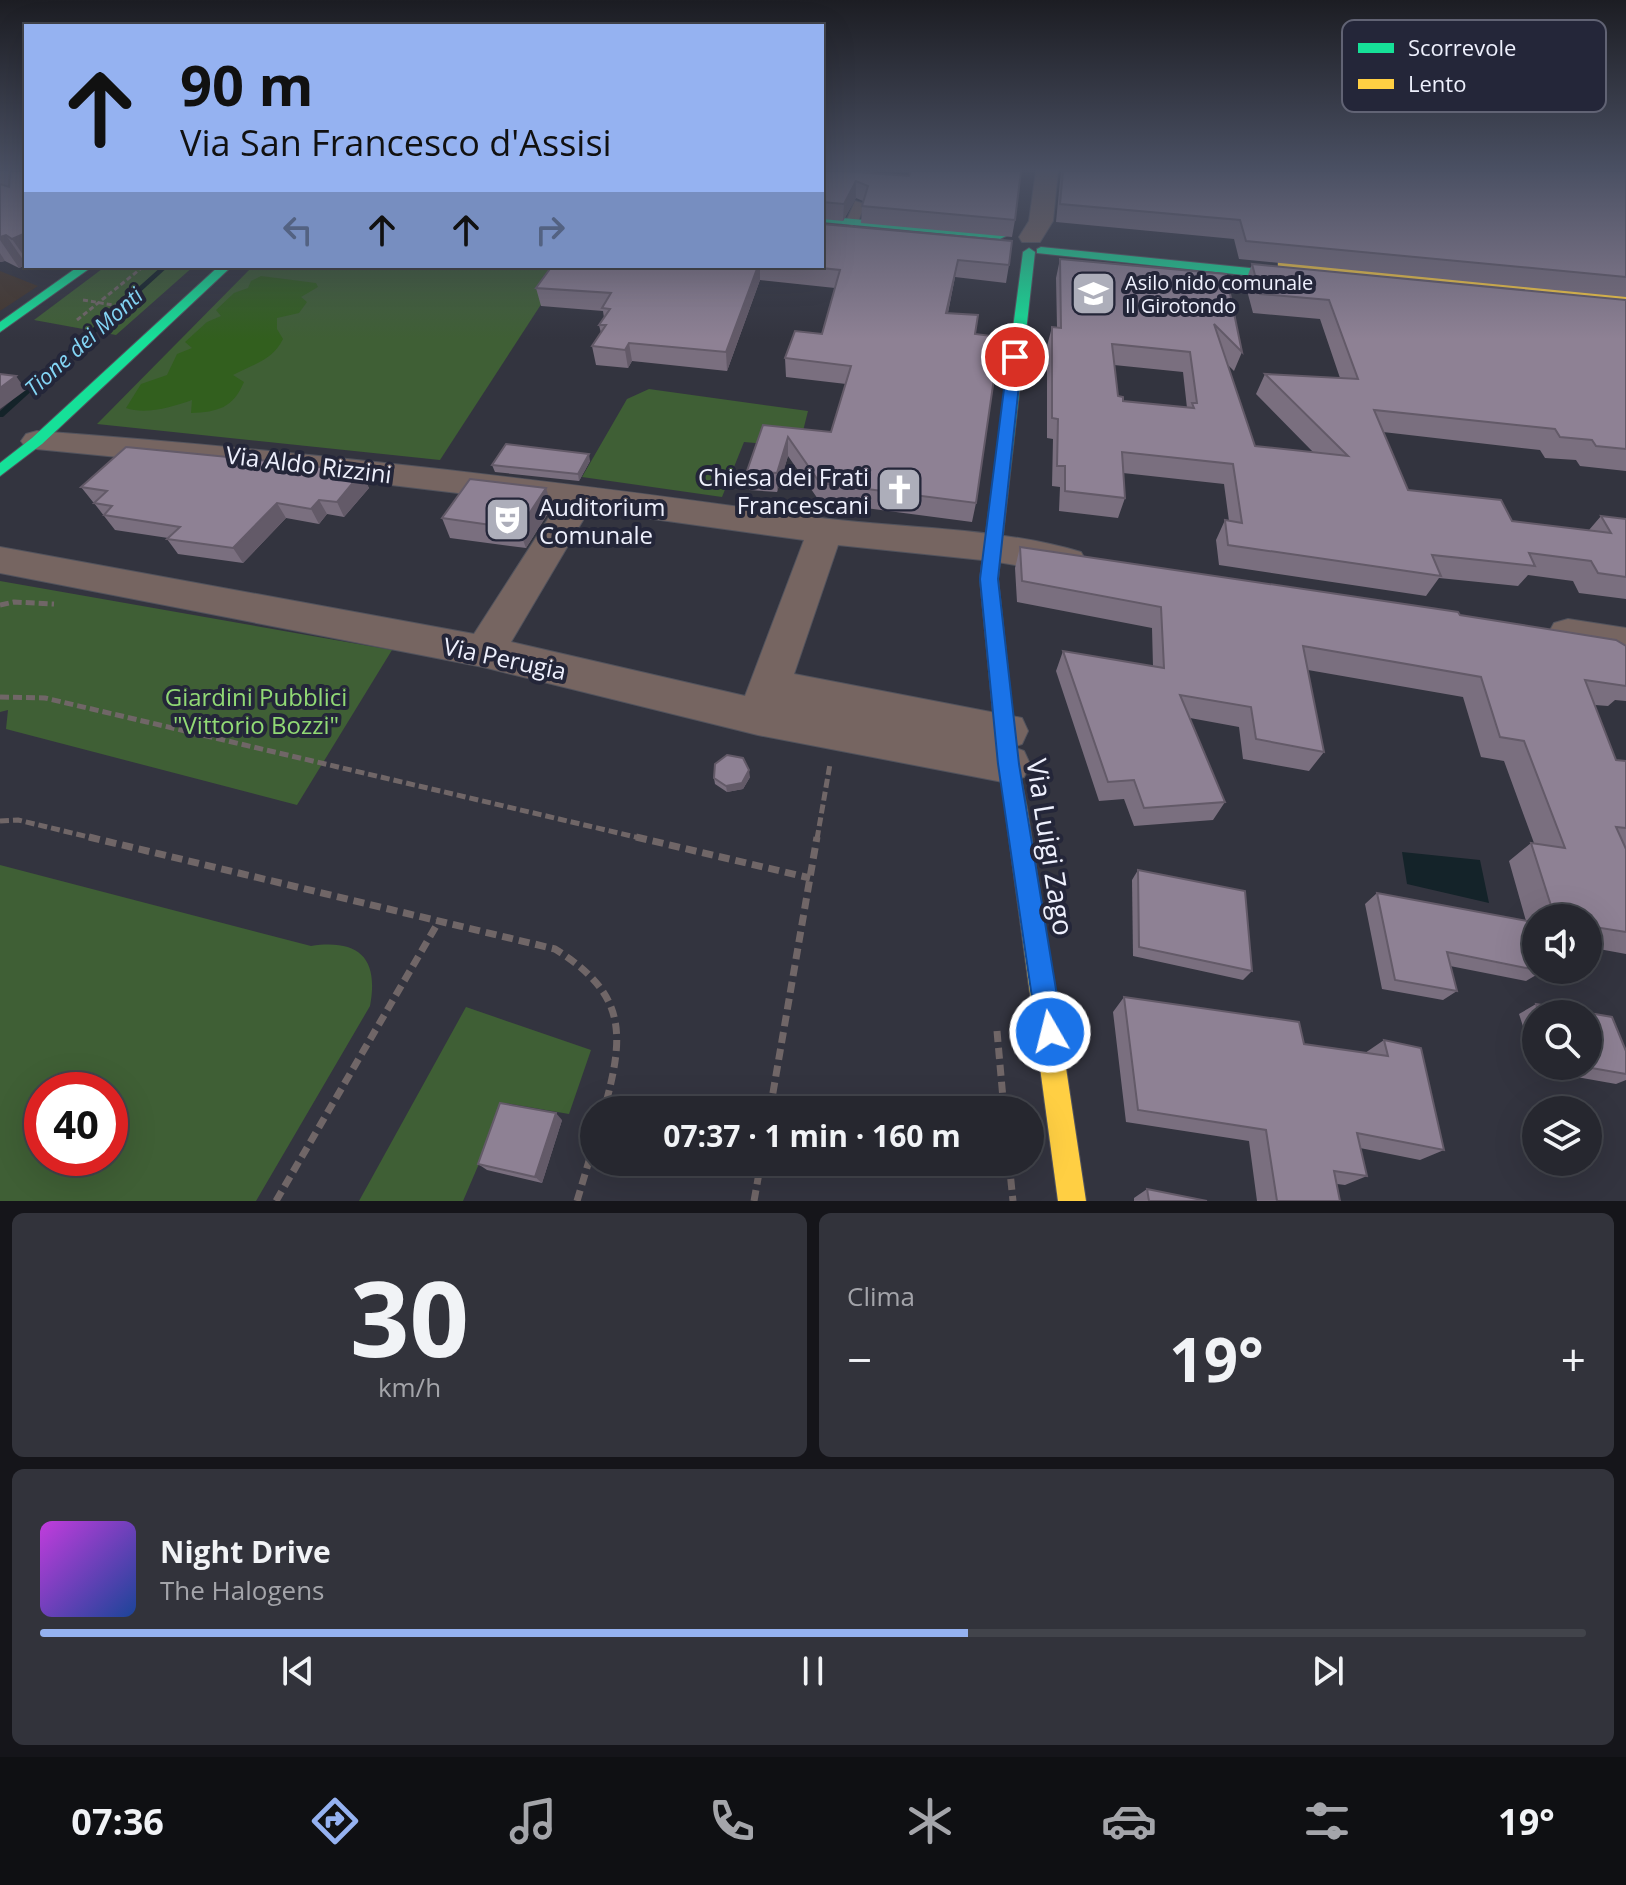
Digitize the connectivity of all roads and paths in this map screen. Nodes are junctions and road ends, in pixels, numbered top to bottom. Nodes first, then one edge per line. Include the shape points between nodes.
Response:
1 (891, 227) edge
2 (1038, 227) edge
3 (824, 230) edge
4 (1029, 245) junction
5 (84, 268) edge
6 (142, 268) edge
7 (224, 268) edge
8 (1626, 298) edge
9 (77, 299) dead end
10 (99, 303) junction
11 (133, 309) dead end
12 (1626, 309) edge
13 (77, 320) dead end
14 (0, 328) edge
15 (37, 441) junction
16 (0, 471) edge
17 (581, 495) junction
18 (825, 531) junction
19 (992, 548) junction
20 (0, 560) edge
21 (1104, 566) edge
22 (58, 604) dead end
23 (0, 605) edge
24 (1538, 630) edge
25 (1622, 649) edge
26 (483, 651) junction
27 (0, 697) edge
28 (763, 701) junction
29 (1008, 747) junction
30 (833, 751) dead end
31 (0, 821) edge
32 (810, 878) junction
33 (439, 921) junction
34 (608, 1096) edge
35 (772, 1096) edge
36 (584, 1176) edge
37 (758, 1176) edge
38 (1010, 1176) edge
39 (276, 1201) edge
40 (577, 1201) edge
41 (754, 1201) edge
42 (1013, 1201) edge
43 (1072, 1201) edge

1 - 4 street
2 - 4 street
3 - 4 street
4 - 8 street
4 - 12 street
4 - 19 street, Via Luigi Zago
5 - 14 street
6 - 10 path
7 - 15 street
9 - 10 path
10 - 11 path
10 - 13 path
15 - 16 street
15 - 17 street, Via Aldo Rizzini via 212,453
17 - 18 street, Via Aldo Rizzini
17 - 26 street
18 - 19 street, Via Aldo Rizzini
18 - 28 street
19 - 21 street, Via Aldo Rizzini
19 - 29 street, Via Luigi Zago via 989,579
20 - 26 street, Via Perugia
22 - 23 path
24 - 25 street
26 - 28 street, Via Perugia
27 - 32 path via 45,698
28 - 29 street, Via Perugia
29 - 43 street, Via Luigi Zago
30 - 32 path
31 - 33 path via 18,820
32 - 35 path
33 - 34 path via 555,949 580,962 600,983 618,1020 618,1064
33 - 39 path
36 - 40 path
37 - 41 path
38 - 42 path

